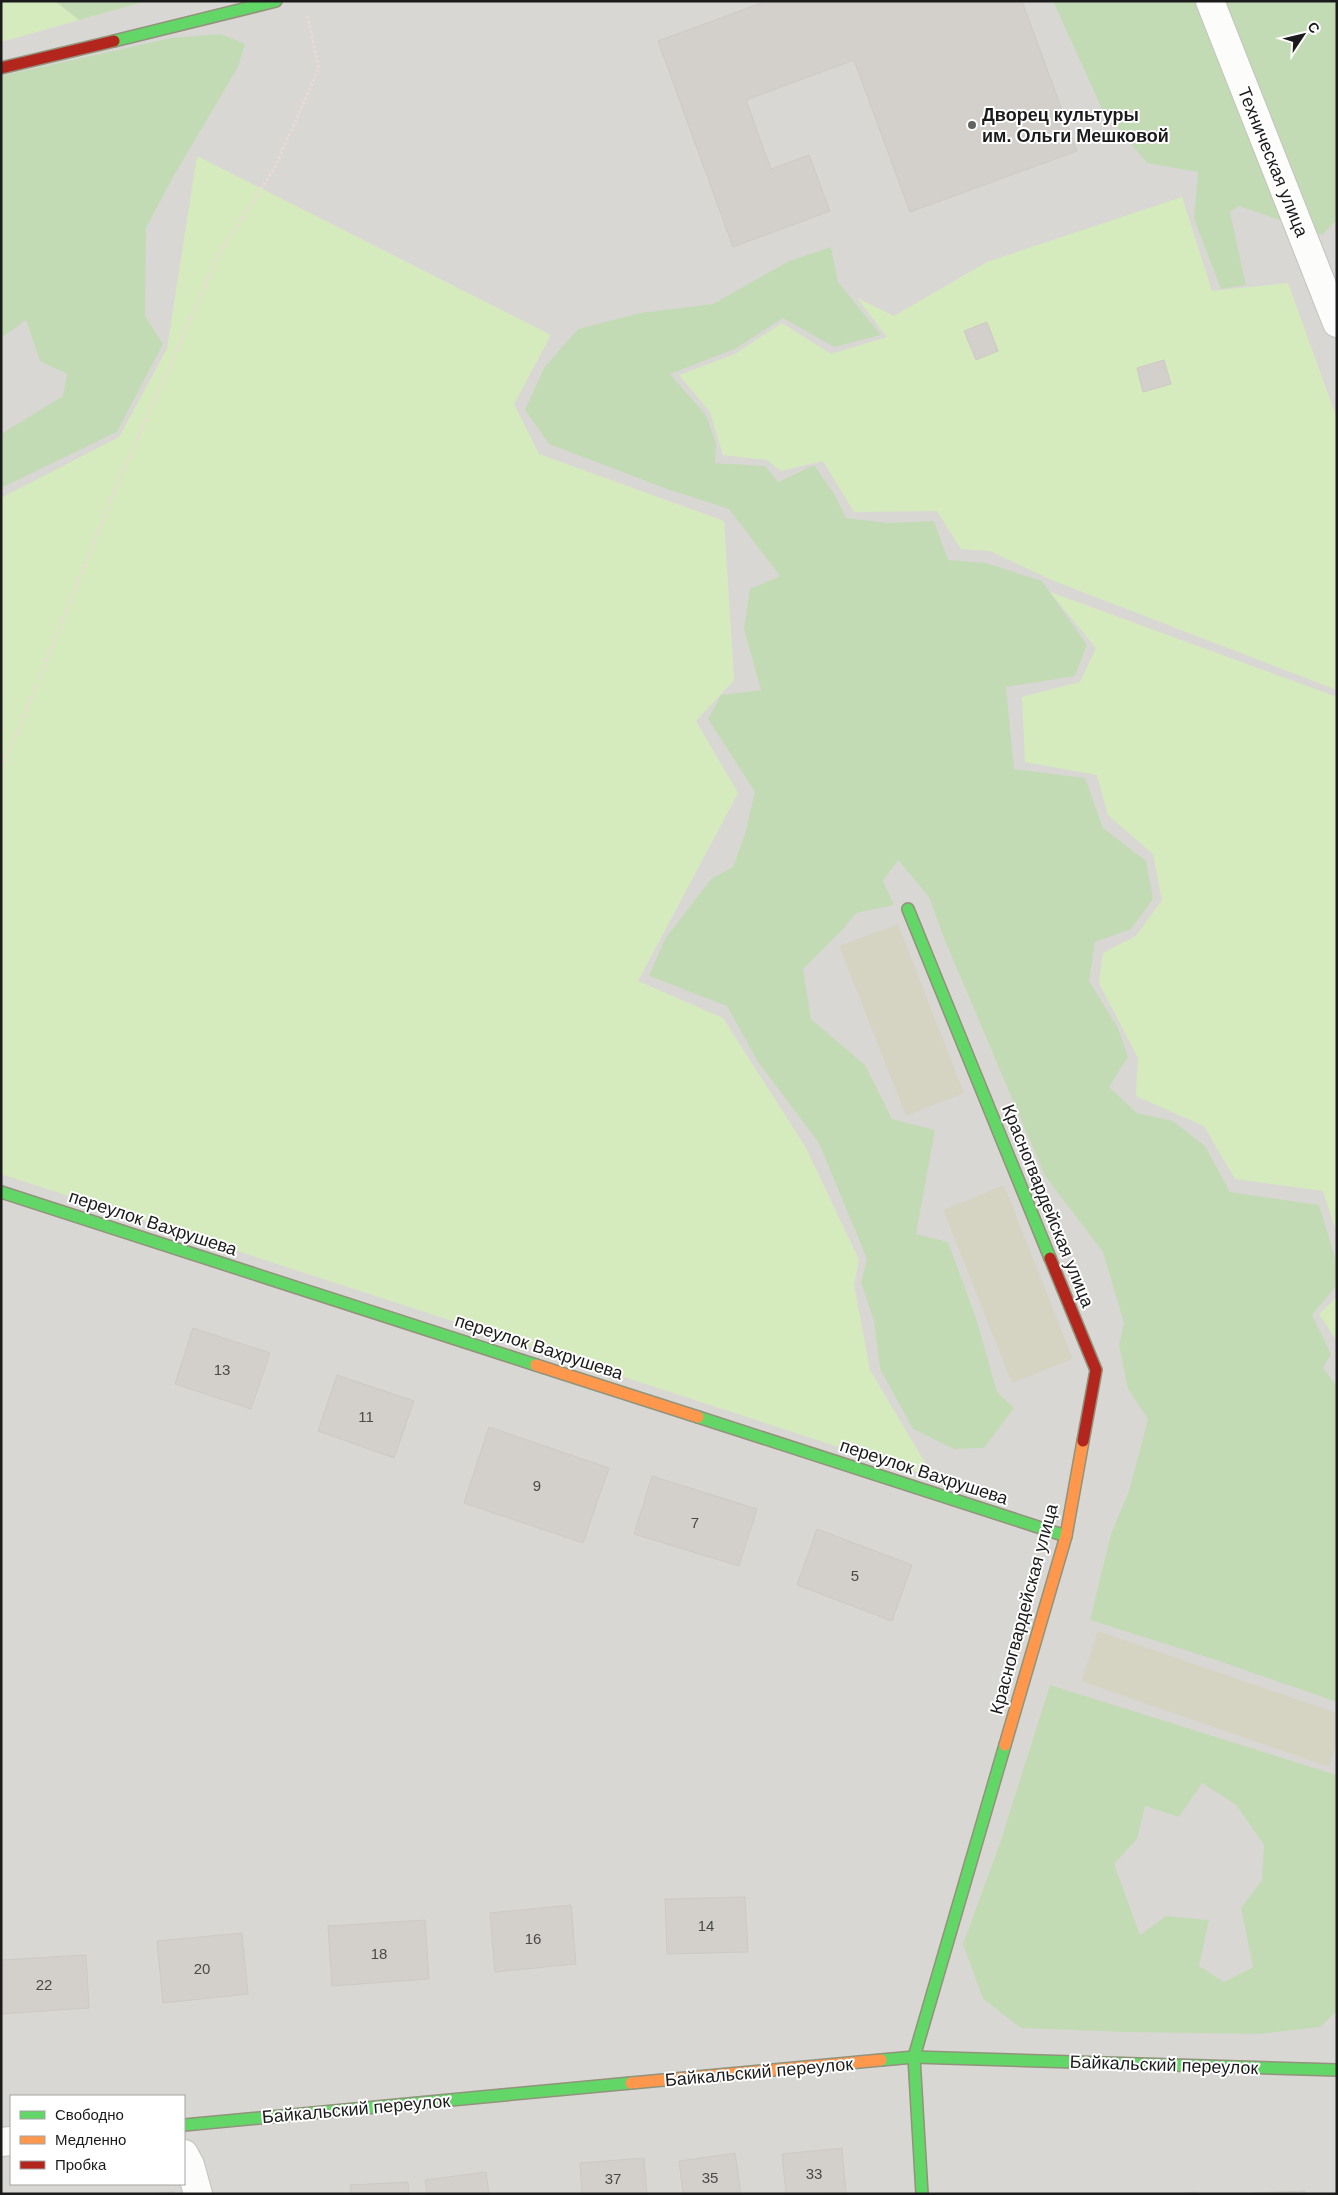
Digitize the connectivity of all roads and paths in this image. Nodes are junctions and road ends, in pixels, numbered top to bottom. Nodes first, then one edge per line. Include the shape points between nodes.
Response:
1 (276, 1) edge
2 (1210, 1) edge
3 (306, 11) dead end
4 (1, 68) edge
5 (1337, 323) edge
6 (1, 767) edge
7 (908, 908) dead end
8 (1, 1192) edge
9 (1066, 1536) junction
10 (914, 2057) junction
11 (1337, 2070) edge
12 (185, 2125) edge
13 (185, 2156) edge
14 (198, 2194) edge
15 (922, 2194) edge

1 - 4 street
2 - 5 street, Техническая улица
3 - 6 path via 319,68 275,167 218,254 115,490
7 - 9 street, Красногвардейская улица via 1096,1370
8 - 9 street, переулок Вахрушева
9 - 10 street, Красногвардейская улица
10 - 11 street, Байкальский переулок
10 - 12 street, Байкальский переулок
10 - 15 street, Красногвардейская улица
13 - 14 street

